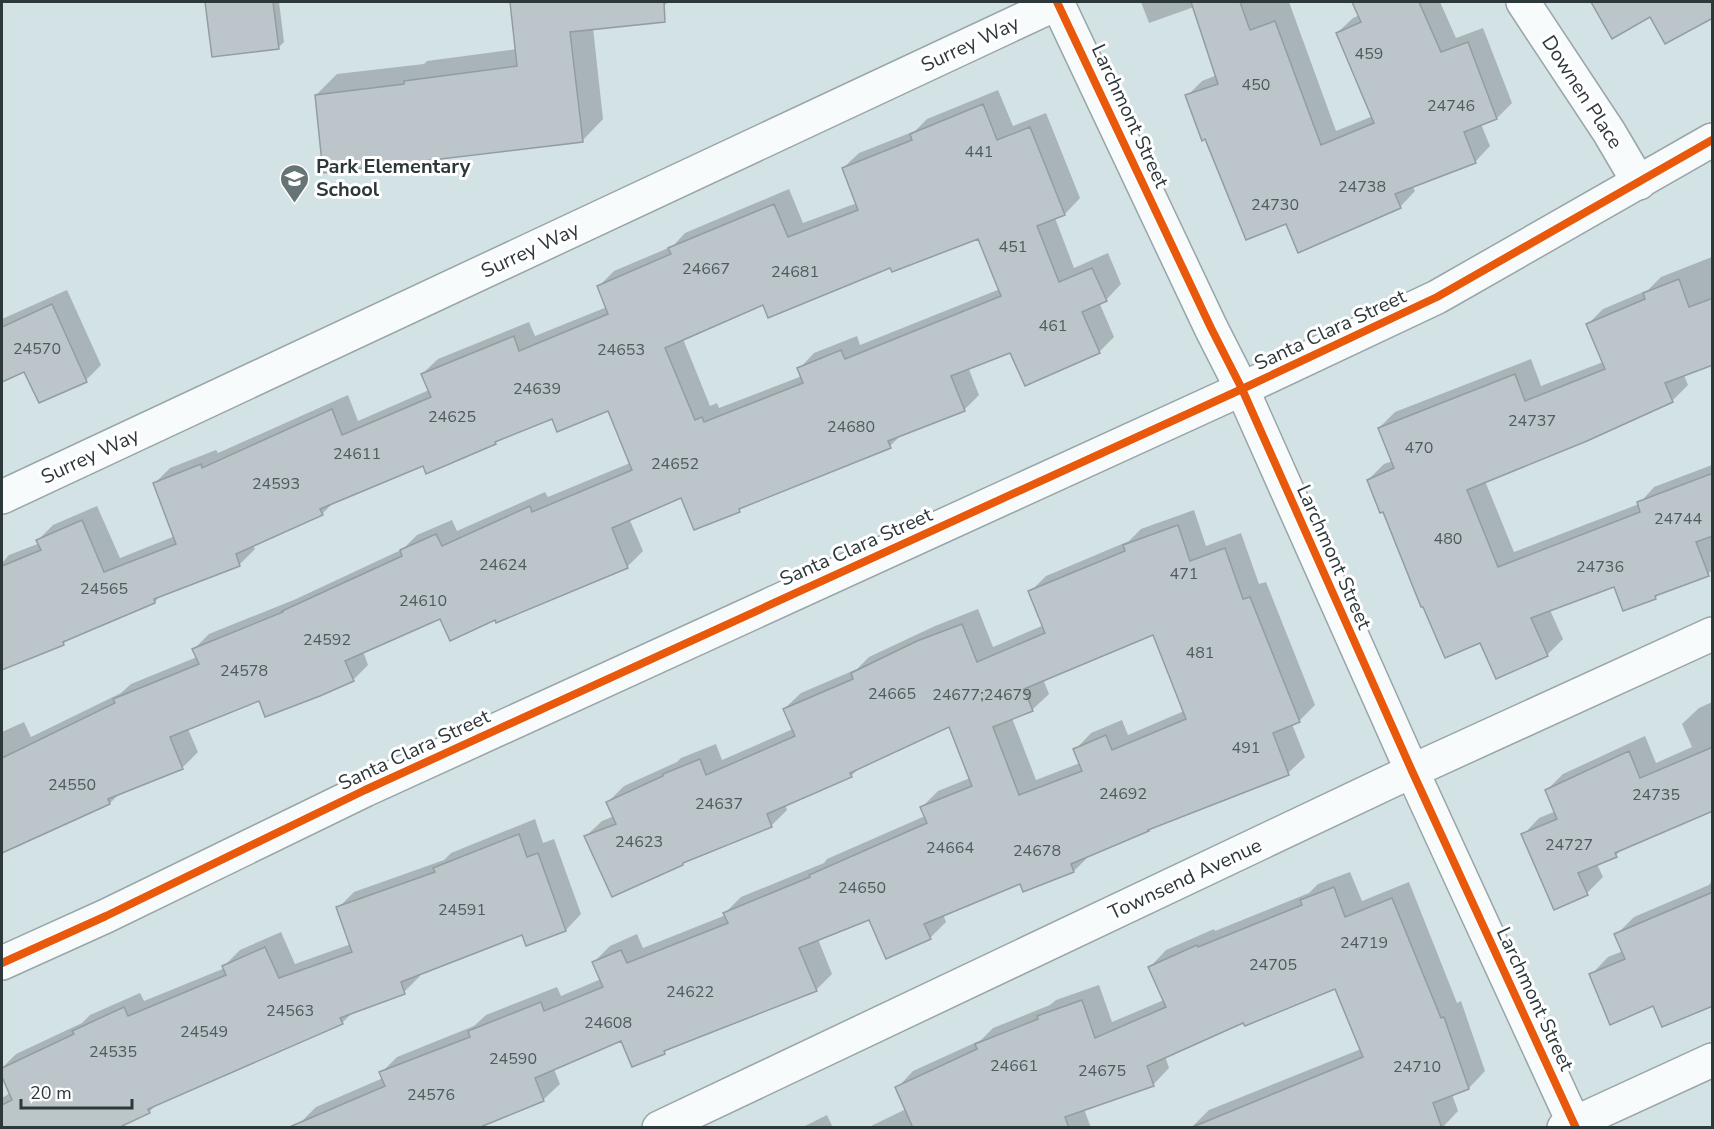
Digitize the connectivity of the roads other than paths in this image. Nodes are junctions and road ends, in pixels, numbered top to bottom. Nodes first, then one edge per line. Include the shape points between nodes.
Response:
1 (1058, 2) edge
2 (1523, 2) edge
3 (1713, 140) edge
4 (1639, 183) junction
5 (1242, 389) junction
6 (2, 497) edge
7 (1713, 634) edge
8 (1412, 771) junction
9 (2, 963) edge
10 (1713, 1060) edge
11 (1571, 1126) edge
12 (659, 1128) edge

1 - 5 street, Larchmont Street
1 - 6 street, Surrey Way
2 - 4 street, Downen Place
3 - 4 street, Santa Clara Street
4 - 5 street, Santa Clara Street via 1437,297
5 - 8 street, Larchmont Street
5 - 9 street, Santa Clara Street via 365,790
7 - 8 street, Townsend Avenue
8 - 11 street, Larchmont Street
8 - 12 street, Townsend Avenue
10 - 11 street

